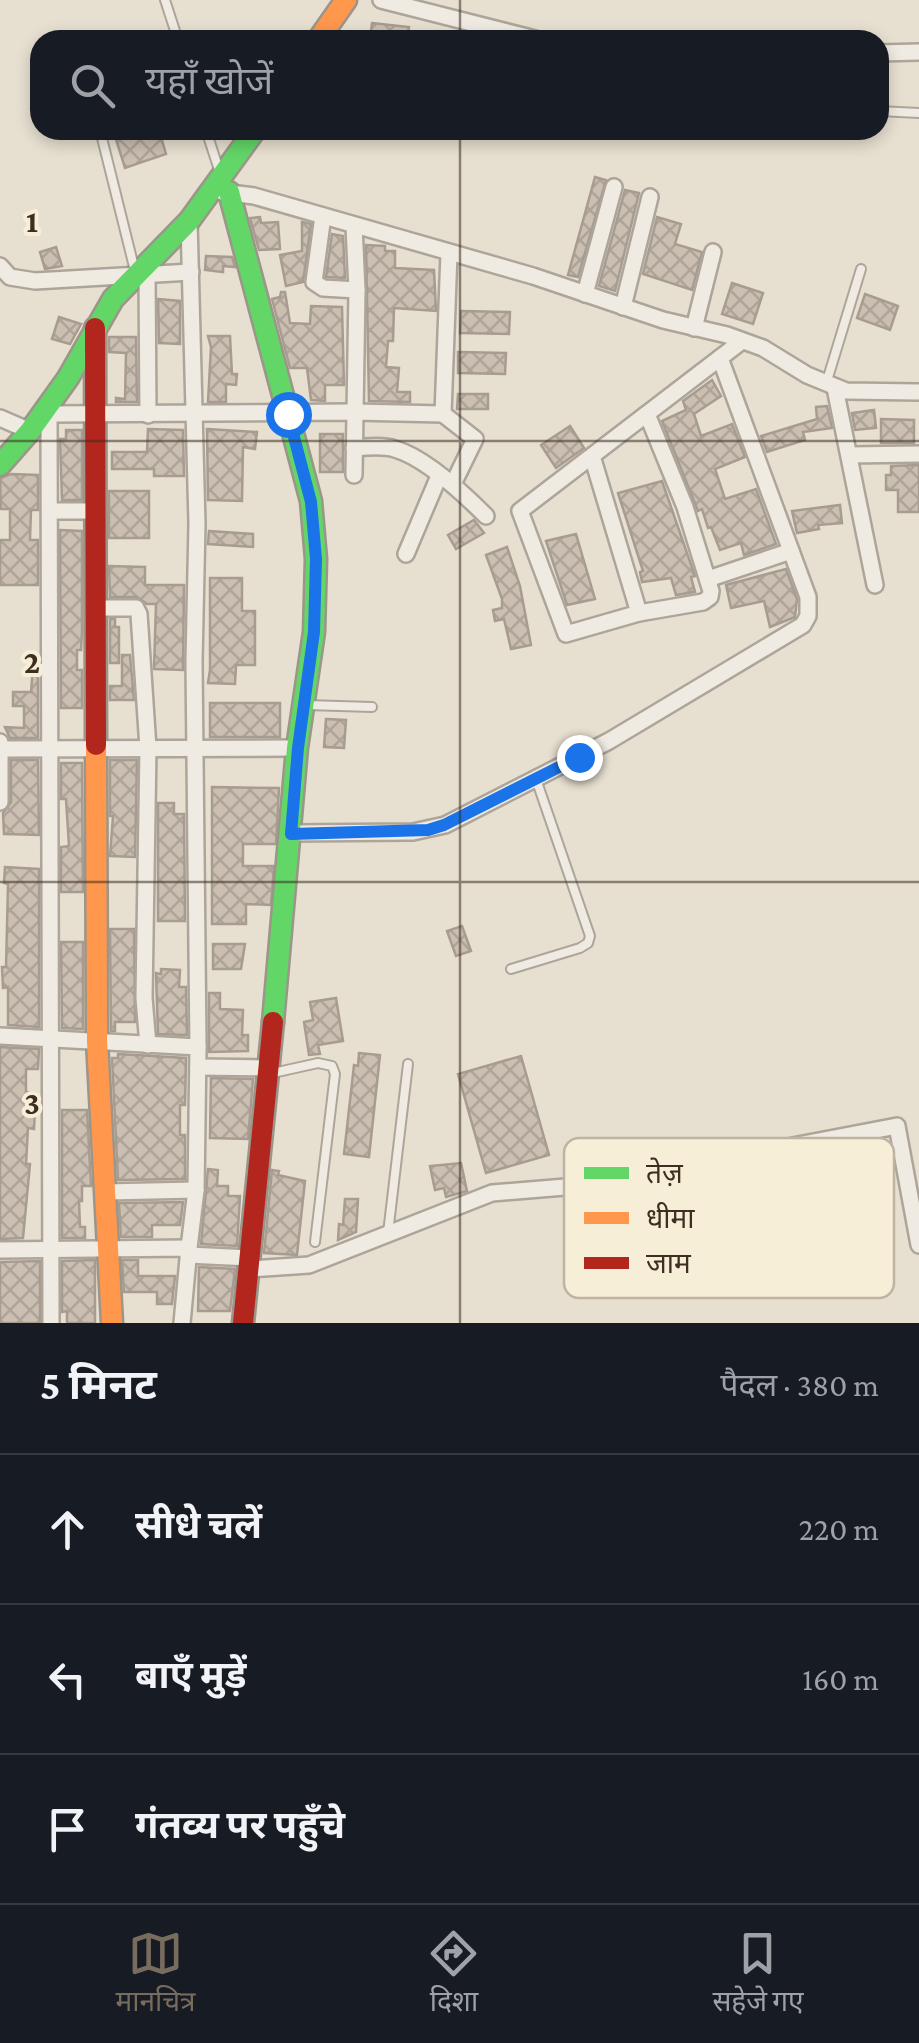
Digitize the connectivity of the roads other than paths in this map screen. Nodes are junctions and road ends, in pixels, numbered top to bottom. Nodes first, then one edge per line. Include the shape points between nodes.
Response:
1 (165, 0) edge
2 (346, 0) edge
3 (380, 0) edge
4 (435, 7) edge
5 (175, 30) edge
6 (325, 30) edge
7 (508, 30) edge
8 (889, 52) edge
9 (919, 52) edge
10 (889, 112) edge
11 (919, 113) edge
12 (103, 140) edge
13 (208, 140) edge
14 (248, 140) edge
15 (220, 187) junction
16 (614, 187) dead end
17 (650, 197) dead end
18 (323, 216) junction
19 (190, 221) junction
20 (354, 226) junction
21 (712, 252) dead end
22 (448, 253) junction
23 (0, 266) edge
24 (861, 269) dead end
25 (191, 272) junction
26 (142, 274) junction
27 (357, 290) junction
28 (585, 294) junction
29 (623, 307) junction
30 (95, 328) junction
31 (694, 328) junction
32 (742, 341) junction
33 (720, 358) junction
34 (831, 386) junction
35 (919, 392) edge
36 (47, 412) junction
37 (354, 412) junction
38 (93, 414) junction
39 (148, 414) junction
40 (288, 414) junction
41 (443, 414) junction
42 (647, 414) junction
43 (195, 415) junction
44 (0, 418) edge
45 (30, 431) junction
46 (354, 448) junction
47 (849, 454) junction
48 (919, 454) edge
49 (592, 456) junction
50 (0, 465) edge
51 (354, 475) dead end
52 (446, 480) junction
53 (50, 511) junction
54 (96, 511) junction
55 (486, 516) dead end
56 (791, 551) junction
57 (406, 554) dead end
58 (708, 579) junction
59 (875, 585) dead end
60 (97, 608) junction
61 (639, 613) junction
62 (305, 706) junction
63 (372, 707) dead end
64 (0, 747) edge
65 (148, 748) junction
66 (195, 748) junction
67 (298, 748) junction
68 (52, 749) junction
69 (96, 749) junction
70 (536, 778) junction
71 (0, 802) edge
72 (291, 834) junction
73 (511, 968) dead end
74 (0, 1036) edge
75 (48, 1041) junction
76 (97, 1041) junction
77 (148, 1045) junction
78 (198, 1047) junction
79 (408, 1064) dead end
80 (198, 1068) junction
81 (268, 1071) junction
82 (834, 1138) edge
83 (564, 1187) edge
84 (196, 1190) junction
85 (106, 1192) junction
86 (388, 1234) junction
87 (315, 1242) dead end
88 (919, 1246) edge
89 (106, 1249) junction
90 (0, 1250) edge
91 (52, 1250) junction
92 (188, 1252) junction
93 (249, 1264) junction
94 (51, 1323) edge
95 (112, 1323) edge
96 (182, 1323) edge
97 (243, 1323) edge

1 - 5 lane
2 - 6 street
3 - 4 street
4 - 7 street
8 - 9 street
10 - 11 lane
12 - 26 lane
13 - 15 lane
14 - 15 street
15 - 18 street
15 - 19 street
15 - 40 street
16 - 28 street
17 - 29 street
18 - 20 street
18 - 27 street via 314,282
19 - 25 street
19 - 26 street
20 - 22 street
20 - 27 street
21 - 31 street
22 - 28 street
22 - 41 street
23 - 26 street via 10,276 36,282
24 - 34 lane
25 - 26 street
25 - 43 street
26 - 30 street
26 - 39 street
27 - 37 street
28 - 29 street
29 - 31 street
30 - 36 street
30 - 38 street
31 - 32 street
32 - 33 street
32 - 34 street
33 - 42 street
33 - 56 street
34 - 35 street
34 - 47 street
36 - 38 street
36 - 45 street
36 - 53 street
37 - 40 street
37 - 41 street
37 - 46 street
38 - 39 street
38 - 54 street
39 - 43 street
40 - 43 street
40 - 62 street via 311,502 316,559
41 - 52 street via 475,439
42 - 49 street
42 - 58 street
43 - 66 street
44 - 45 street
45 - 50 street
46 - 51 street
46 - 52 street via 396,449
47 - 48 street
47 - 59 street
49 - 61 street
49 - 61 street via 520,511 566,634
52 - 55 street
52 - 57 street
53 - 54 street
53 - 68 street
54 - 60 street
56 - 58 street
56 - 70 street via 808,598 803,624
58 - 61 street via 710,597 703,602
60 - 65 street via 139,609
60 - 69 street
62 - 63 lane
62 - 67 street
64 - 68 street
64 - 71 street
65 - 66 street
65 - 69 street
65 - 77 street
66 - 67 street
66 - 78 street
67 - 72 street
68 - 69 street
68 - 75 street
69 - 76 street
70 - 72 street via 428,830
70 - 73 lane via 590,936 580,948
72 - 81 street
74 - 75 street
75 - 76 street
75 - 91 street
76 - 77 street
76 - 85 street
77 - 78 street
78 - 80 street
79 - 86 lane
80 - 81 street
80 - 84 street
81 - 87 lane via 318,1063 332,1066 335,1074
81 - 93 street
82 - 88 street via 896,1126
83 - 86 street via 492,1193
84 - 85 street
84 - 92 street
85 - 89 street
86 - 93 street via 309,1265
89 - 91 street
89 - 92 street
89 - 95 street
90 - 91 street
91 - 94 street
92 - 93 street
92 - 96 street
93 - 97 street

